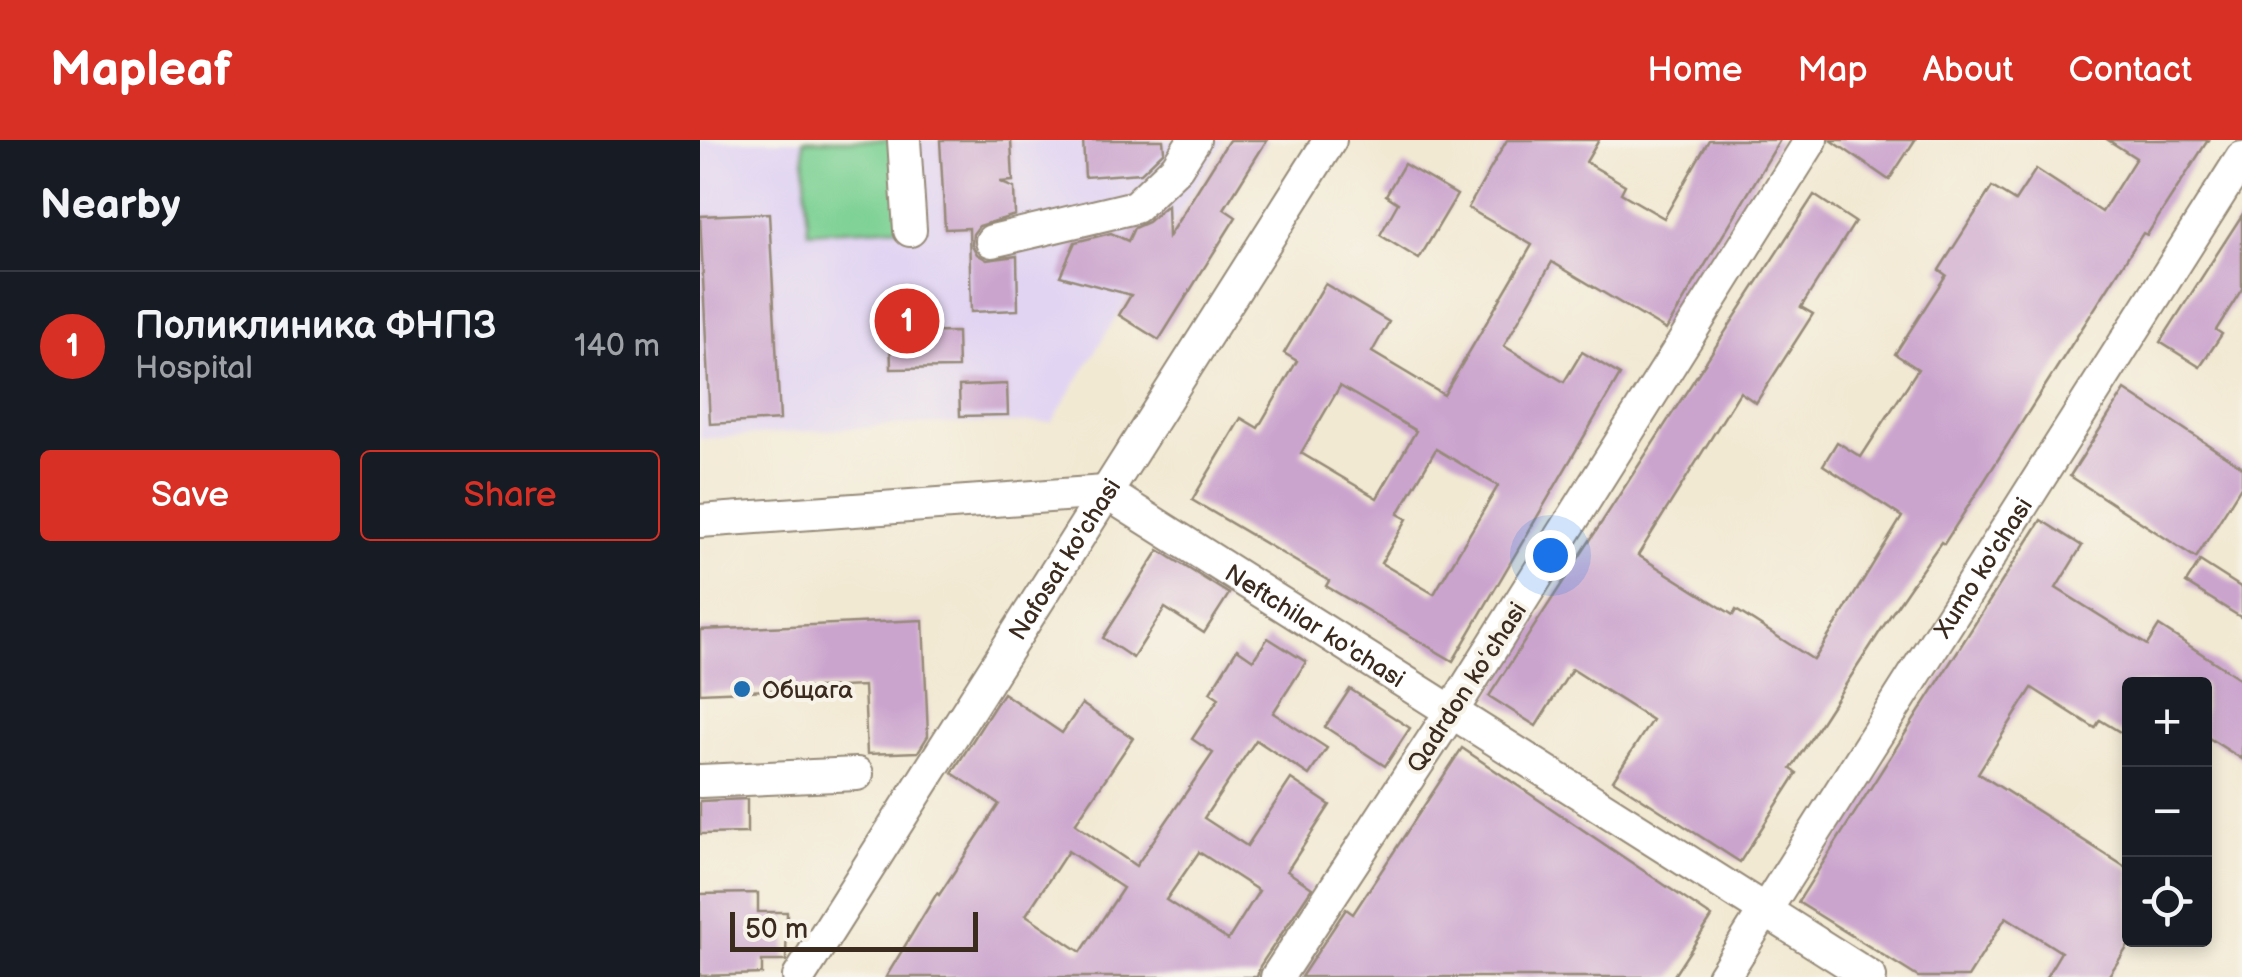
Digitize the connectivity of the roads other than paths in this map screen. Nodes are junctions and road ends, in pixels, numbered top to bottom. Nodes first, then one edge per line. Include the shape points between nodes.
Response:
1 (904, 140) edge
2 (1194, 140) edge
3 (1330, 140) edge
4 (1811, 140) edge
5 (2242, 158) edge
6 (910, 230) dead end
7 (992, 241) dead end
8 (1105, 492) junction
9 (700, 520) edge
10 (1450, 714) junction
11 (856, 774) dead end
12 (700, 781) edge
13 (1764, 912) junction
14 (799, 977) edge
15 (1277, 977) edge
16 (1723, 977) edge
17 (1870, 977) edge

1 - 6 street
2 - 7 street via 1177,167 1135,207
3 - 8 street, Nafosat ko'chasi
4 - 10 street, Qadrdon koʻchasi
5 - 13 street, Xumo ko'chasi
8 - 9 street
8 - 10 street, Neftchilar ko'chasi
8 - 14 street, Nafosat ko'chasi
10 - 13 street, Neftchilar ko'chasi
10 - 15 street, Qadrdon koʻchasi
11 - 12 street
13 - 16 street, Xumo ko'chasi
13 - 17 street, Neftchilar ko'chasi

